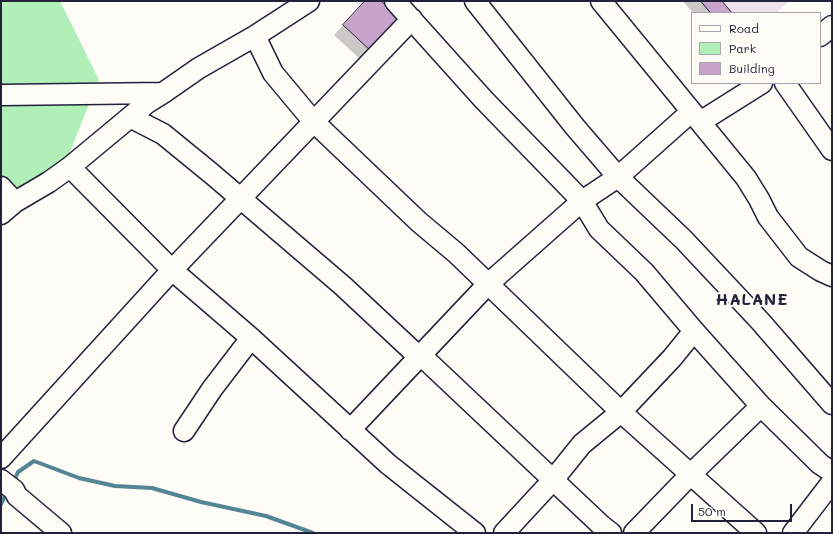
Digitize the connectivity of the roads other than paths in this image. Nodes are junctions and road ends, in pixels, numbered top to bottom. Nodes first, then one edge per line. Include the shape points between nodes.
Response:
1 (309, 1) edge
2 (395, 1) edge
3 (475, 1) edge
4 (601, 1) edge
5 (412, 19) junction
6 (832, 26) edge
7 (821, 35) edge
8 (255, 36) junction
9 (760, 84) edge
10 (786, 84) edge
11 (163, 93) junction
12 (1, 95) edge
13 (130, 117) junction
14 (696, 117) junction
15 (313, 121) junction
16 (832, 150) edge
17 (70, 167) junction
18 (618, 177) junction
19 (1, 187) edge
20 (240, 197) junction
21 (582, 201) junction
22 (8, 208) edge
23 (172, 270) junction
24 (832, 276) edge
25 (488, 284) junction
26 (694, 331) junction
27 (251, 338) junction
28 (418, 356) junction
29 (832, 404) edge
30 (761, 406) junction
31 (621, 412) junction
32 (350, 430) junction
33 (184, 431) dead end
34 (1, 458) edge
35 (832, 472) edge
36 (691, 474) junction
37 (553, 480) junction
38 (832, 482) edge
39 (6, 484) edge
40 (61, 533) edge
41 (475, 533) edge
42 (504, 533) edge
43 (611, 533) edge
44 (634, 533) edge
45 (756, 533) edge
46 (793, 533) edge

1 - 8 street
2 - 5 street
3 - 18 street
4 - 14 street
5 - 15 street
5 - 21 street via 484,100
6 - 7 street
8 - 11 street via 199,68
8 - 15 street via 273,73
9 - 14 street
10 - 16 street
11 - 12 street
11 - 13 street
13 - 17 street
13 - 20 street via 163,134
14 - 18 street
14 - 24 street via 746,178 768,217 799,257 821,272
15 - 20 street
15 - 25 street
17 - 22 street
17 - 23 street
18 - 21 street
18 - 29 street via 684,240 760,321
19 - 22 street
20 - 23 street
20 - 28 street via 343,286
21 - 25 street
21 - 26 street via 599,229 644,272
23 - 27 street
23 - 34 street
25 - 28 street
25 - 31 street
26 - 30 street
26 - 31 street
27 - 32 street
27 - 33 street
28 - 32 street
28 - 37 street via 426,360
30 - 35 street via 820,464
30 - 36 street
31 - 36 street
31 - 37 street via 582,444
32 - 41 street via 388,464
36 - 44 street
36 - 45 street
37 - 42 street
37 - 43 street
38 - 46 street
39 - 40 street

